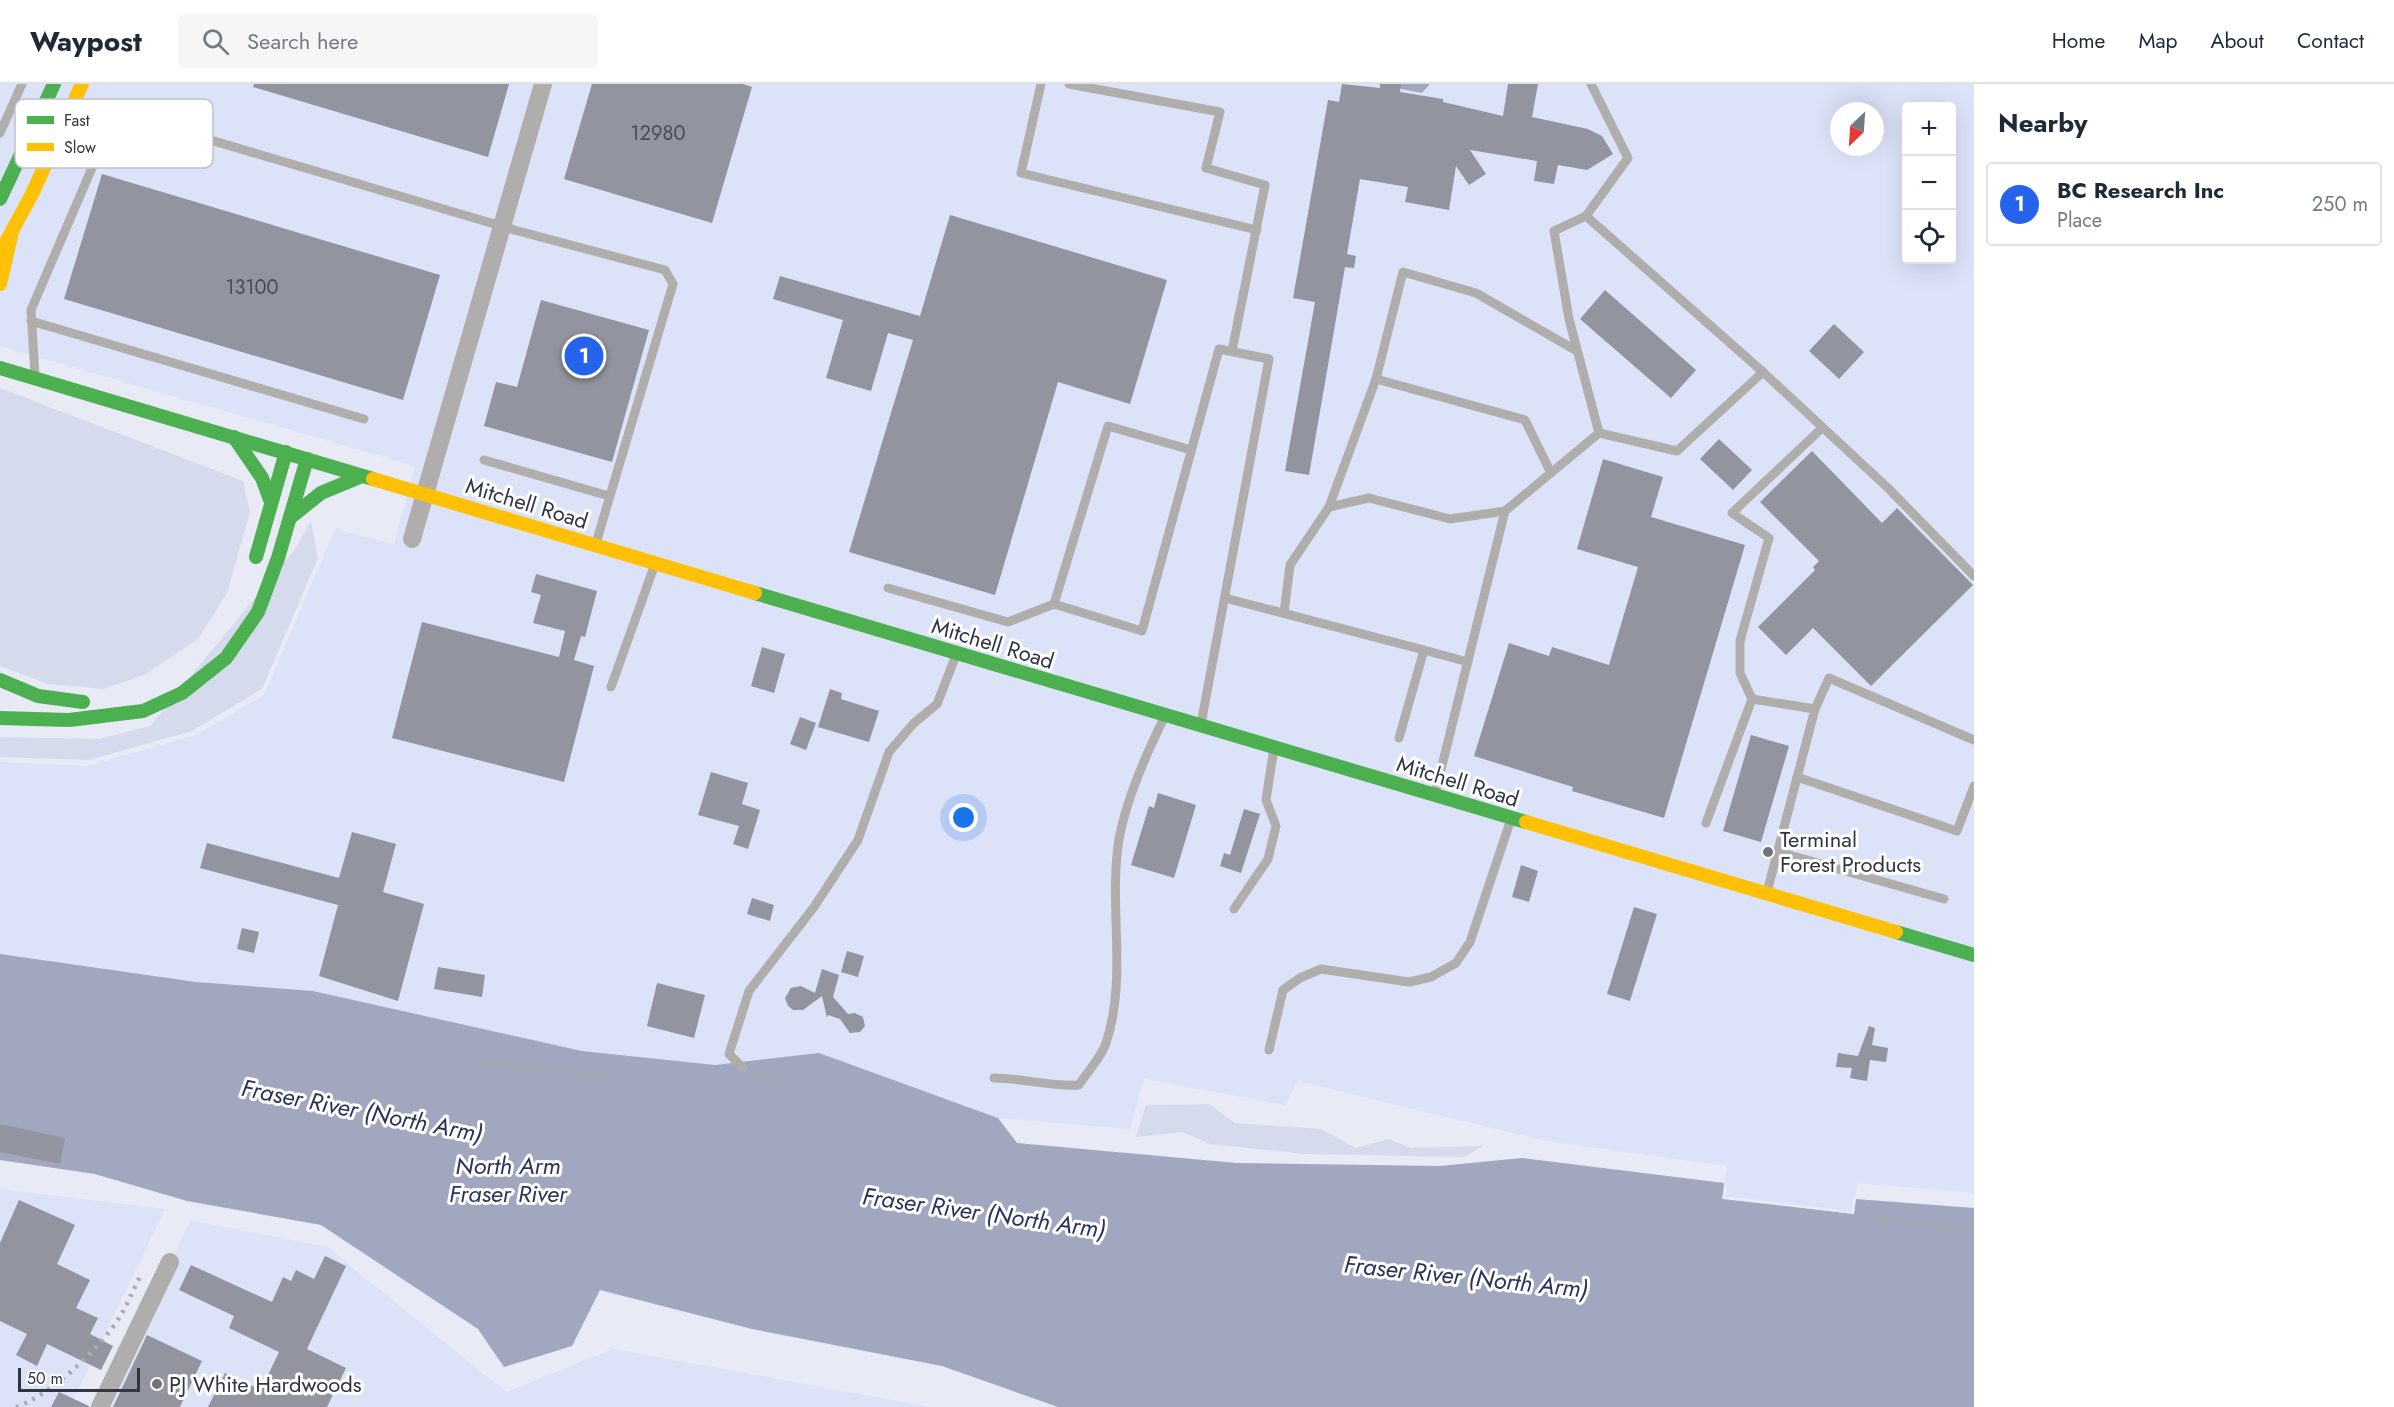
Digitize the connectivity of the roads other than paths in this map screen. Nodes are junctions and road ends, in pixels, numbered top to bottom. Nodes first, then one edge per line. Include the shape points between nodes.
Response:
1 (22, 84) edge
2 (54, 84) edge
3 (82, 84) edge
4 (543, 84) edge
5 (1041, 84) edge
6 (1070, 84) edge
7 (1592, 84) edge
8 (15, 99) edge
9 (47, 99) edge
10 (75, 99) edge
11 (15, 100) edge
12 (0, 133) edge
13 (213, 141) edge
14 (15, 167) edge
15 (44, 168) edge
16 (92, 168) edge
17 (0, 199) edge
18 (1586, 216) junction
19 (502, 226) junction
20 (13, 227) junction
21 (1257, 230) junction
22 (0, 253) edge
23 (0, 284) edge
24 (32, 321) junction
25 (1232, 351) junction
26 (1577, 351) junction
27 (0, 368) edge
28 (1763, 372) junction
29 (35, 378) junction
30 (1376, 379) junction
31 (364, 418) dead end
32 (1821, 429) junction
33 (1599, 433) junction
34 (234, 437) junction
35 (1191, 450) junction
36 (286, 452) junction
37 (307, 459) junction
38 (484, 460) dead end
39 (1551, 473) junction
40 (362, 476) junction
41 (426, 494) junction
42 (609, 496) junction
43 (270, 502) junction
44 (1329, 507) junction
45 (1505, 511) junction
46 (291, 517) junction
47 (412, 539) dead end
48 (595, 546) junction
49 (655, 564) junction
50 (250, 572) dead end
51 (1974, 576) edge
52 (888, 588) dead end
53 (1225, 598) junction
54 (1054, 604) junction
55 (1284, 613) junction
56 (1424, 650) junction
57 (956, 654) junction
58 (1468, 662) junction
59 (0, 680) edge
60 (611, 687) dead end
61 (1752, 699) junction
62 (103, 700) dead end
63 (1815, 709) junction
64 (1165, 716) junction
65 (0, 718) edge
66 (1200, 726) junction
67 (1399, 738) dead end
68 (1974, 740) edge
69 (1274, 748) junction
70 (1797, 777) junction
71 (1974, 786) edge
72 (1435, 796) junction
73 (1511, 819) junction
74 (1706, 822) dead end
75 (1779, 852) junction
76 (1767, 894) junction
77 (1944, 899) dead end
78 (1234, 909) dead end
79 (1974, 955) edge
80 (1269, 1050) dead end
81 (743, 1068) road end
82 (994, 1078) dead end
83 (170, 1262) dead end
84 (100, 1407) edge

1 - 8 lane
2 - 9 main road
3 - 10 main road
4 - 19 street
5 - 21 lane via 1021,173
6 - 21 lane via 1220,112 1206,168 1265,186
7 - 18 lane via 1628,158
11 - 12 lane
13 - 19 lane
14 - 17 main road
15 - 20 main road
16 - 24 lane via 31,310
18 - 26 lane via 1554,231
18 - 28 lane
19 - 41 street
19 - 42 lane via 665,270 673,284
20 - 22 main road
20 - 23 main road
21 - 25 lane
24 - 29 lane
24 - 31 lane
25 - 35 lane via 1219,349
25 - 53 lane via 1269,359
26 - 30 lane via 1476,293 1403,272
26 - 33 lane
27 - 29 main road, Mitchell Road
28 - 32 lane
28 - 33 lane via 1677,451
29 - 34 main road, Mitchell Road
30 - 39 lane via 1525,420
30 - 44 lane
32 - 51 lane via 1888,489
32 - 61 lane via 1732,513 1769,538 1740,640 1740,674
33 - 39 lane
34 - 36 main road, Mitchell Road
34 - 43 main road via 258,471
35 - 54 lane via 1108,426
35 - 54 lane via 1142,631
36 - 37 main road, Mitchell Road
36 - 43 main road
37 - 40 main road, Mitchell Road
37 - 46 main road
38 - 42 lane
39 - 45 lane
40 - 41 main road, Mitchell Road
40 - 46 main road via 321,493
41 - 47 street
41 - 48 main road, Mitchell Road
42 - 48 lane
43 - 50 main road
44 - 45 lane via 1369,498 1450,519
44 - 55 lane via 1290,565
45 - 58 lane
46 - 65 main road via 258,612 226,658 182,693 143,711 69,720
48 - 49 main road, Mitchell Road
49 - 57 main road, Mitchell Road
49 - 60 lane
52 - 54 lane via 1008,622
53 - 55 lane
53 - 66 lane
55 - 56 lane
56 - 58 lane
56 - 67 lane
57 - 64 main road, Mitchell Road
57 - 81 lane via 937,704 889,752 858,840 814,907 749,991 729,1054
58 - 72 lane
59 - 62 main road via 38,696 81,702
61 - 63 lane
61 - 74 lane
63 - 68 lane via 1829,678
63 - 70 lane
64 - 66 main road, Mitchell Road
64 - 82 lane via 1135,785 1120,838 1114,888 1119,981 1105,1045 1078,1085
66 - 69 main road, Mitchell Road
69 - 72 main road, Mitchell Road
69 - 78 lane via 1266,800 1276,826 1268,859
70 - 71 lane via 1957,831
70 - 75 lane
72 - 73 main road, Mitchell Road
73 - 76 main road, Mitchell Road
73 - 80 lane via 1470,942 1456,963 1409,982 1321,969 1300,978 1283,990
75 - 76 lane
75 - 77 lane
76 - 79 main road, Mitchell Road
83 - 84 street

